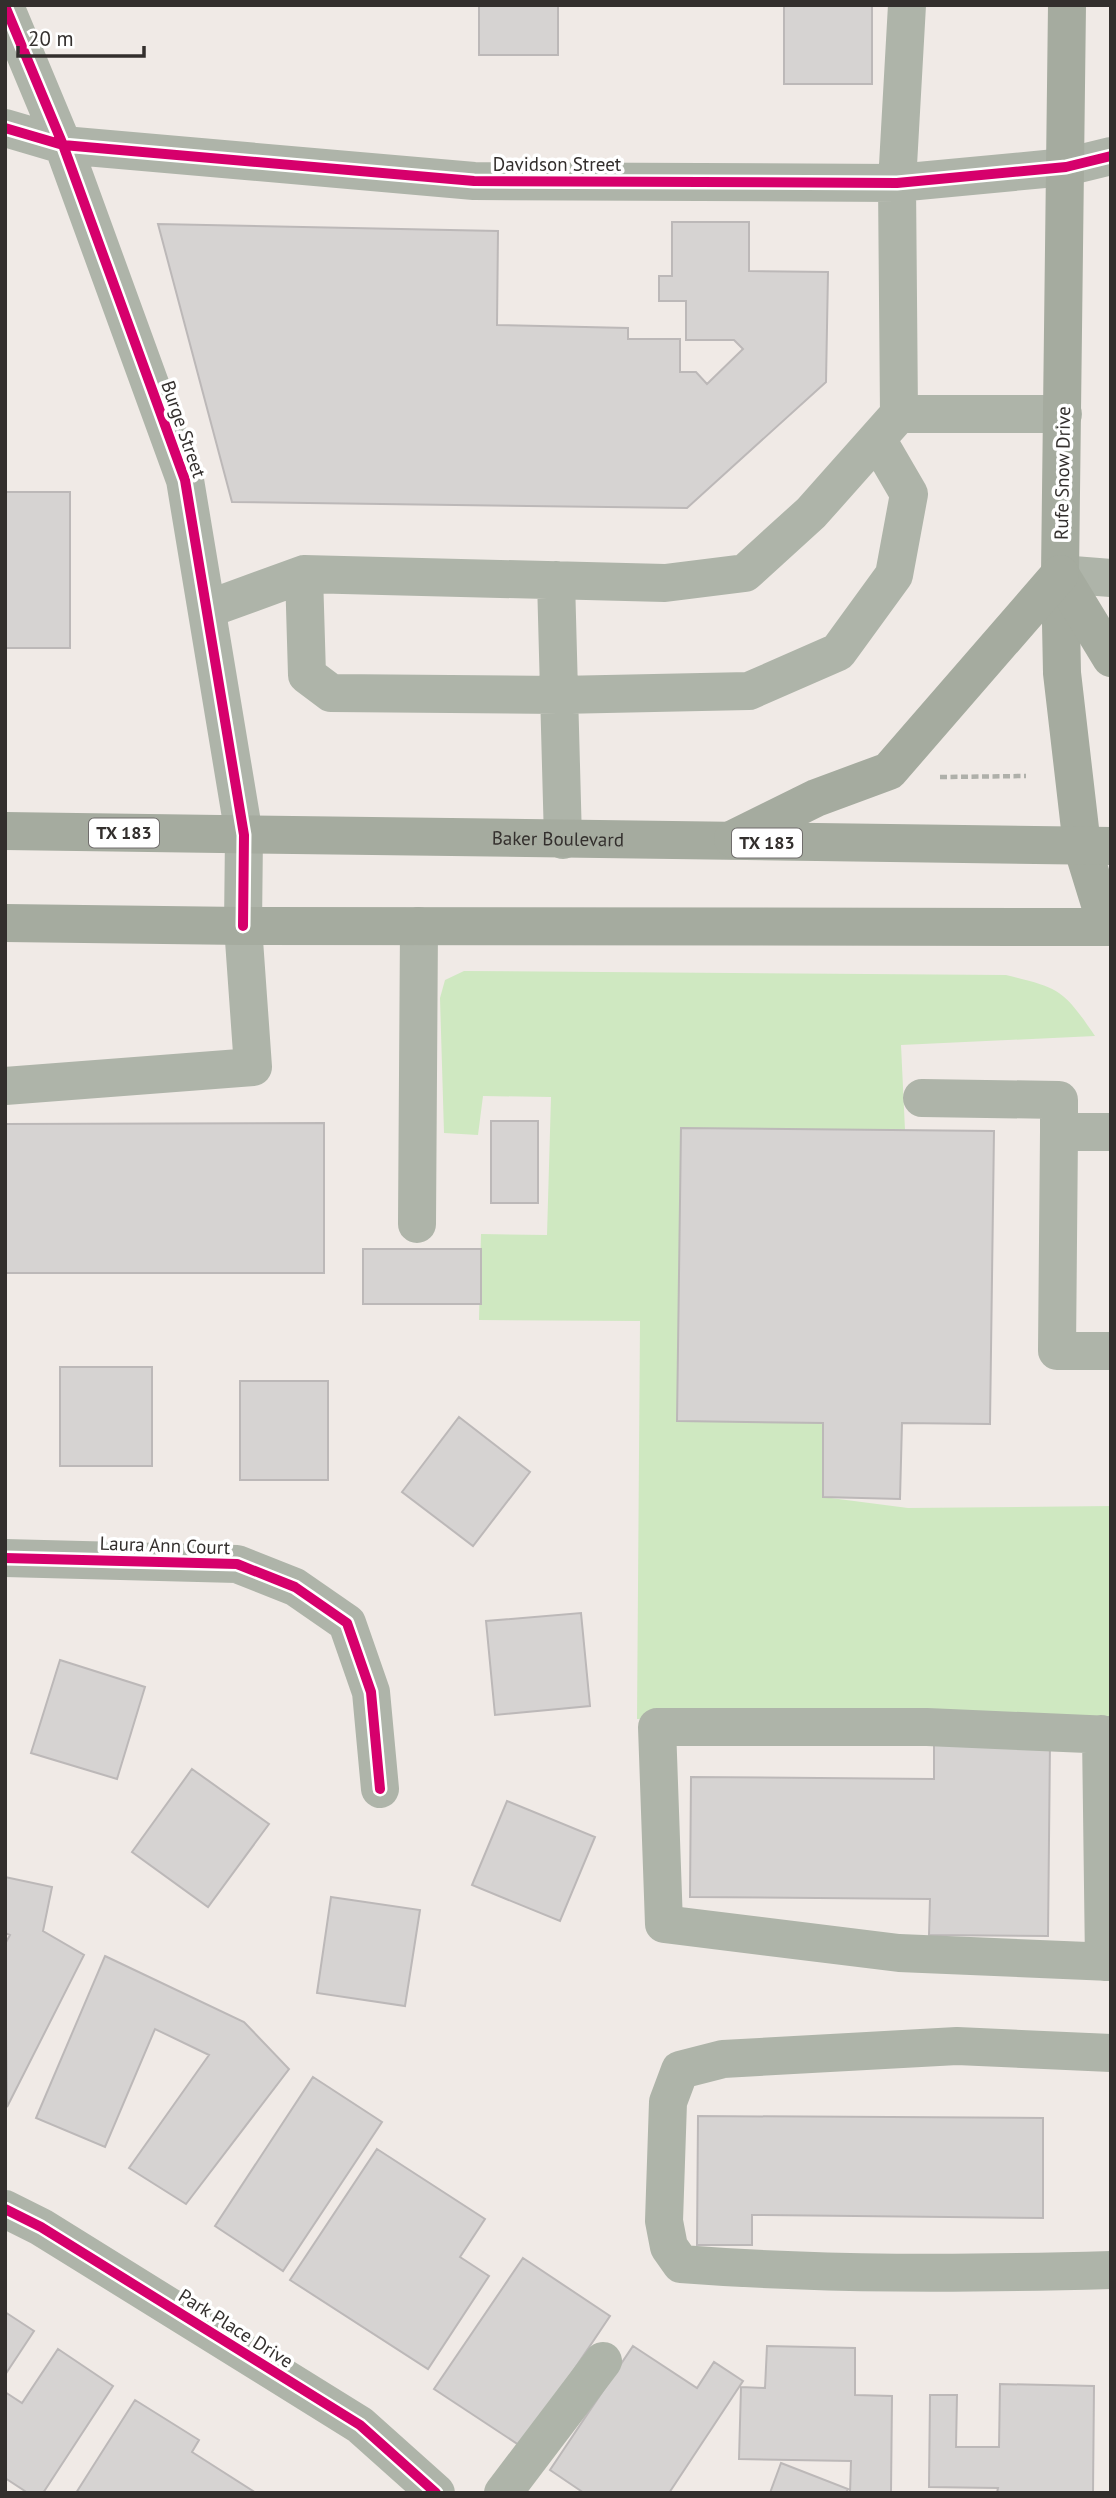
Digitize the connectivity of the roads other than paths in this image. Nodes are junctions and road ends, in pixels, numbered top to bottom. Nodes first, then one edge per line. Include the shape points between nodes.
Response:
1 (907, 5) edge
2 (1067, 5) edge
3 (5, 6) edge
4 (5, 128) edge
5 (63, 145) junction
6 (1111, 156) edge
7 (1066, 167) junction
8 (897, 183) junction
9 (1063, 415) junction
10 (888, 426) junction
11 (303, 574) junction
12 (1060, 574) junction
13 (1111, 578) edge
14 (556, 580) junction
15 (208, 609) junction
16 (1111, 658) edge
17 (559, 695) junction
18 (5, 831) edge
19 (244, 835) junction
20 (564, 840) junction
21 (726, 843) junction
22 (1096, 846) edge
23 (5, 923) edge
24 (243, 926) junction
25 (419, 926) junction
26 (1110, 930) edge
27 (5, 1086) edge
28 (922, 1098) dead end
29 (1059, 1132) junction
30 (1111, 1132) edge
31 (417, 1224) dead end
32 (1111, 1351) edge
33 (5, 1558) edge
34 (1106, 1735) edge
35 (380, 1789) dead end
36 (1107, 1962) edge
37 (1111, 2053) edge
38 (5, 2209) edge
39 (1111, 2270) edge
40 (603, 2361) dead end
41 (436, 2493) edge
42 (503, 2493) edge

1 - 8 street
2 - 7 main road, Rufe Snow Drive
3 - 5 street, Burge Street
4 - 5 street, Davidson Street
5 - 8 street, Davidson Street via 474,181
5 - 15 street, Burge Street via 185,480
6 - 7 street, Davidson Street
7 - 8 street, Davidson Street
7 - 9 main road, Rufe Snow Drive
8 - 10 street
9 - 10 street
9 - 12 main road, Rufe Snow Drive
10 - 14 street via 811,513 745,573 665,583
10 - 17 street via 909,494 894,575 838,652 749,691
11 - 14 street
11 - 15 street
11 - 17 street via 307,675 331,693
12 - 13 street
12 - 16 main road
12 - 21 main road via 889,771 816,798
12 - 22 main road, Rufe Snow Drive via 1062,673
14 - 17 street
15 - 19 street, Burge Street
17 - 20 street
18 - 19 main road, Baker Boulevard / TX 183
19 - 20 main road, Baker Boulevard / TX 183
19 - 24 street, Burge Street
20 - 21 main road, Baker Boulevard / TX 183
21 - 22 main road, Baker Boulevard / TX 183
22 - 26 main road, Rufe Snow Drive
23 - 24 main road
24 - 25 main road
24 - 27 street, Burge Street via 253,1067
25 - 26 main road
25 - 31 street
28 - 29 street via 1059,1100
29 - 30 street
29 - 32 street via 1057,1351
33 - 35 street, Laura Ann Court via 237,1564 295,1587 347,1623 371,1692
34 - 36 street
34 - 36 street via 927,1727 657,1727 664,1924 899,1953
37 - 39 street via 957,2046 723,2059 680,2070 668,2102 664,2221 670,2247 681,2264 757,2270
38 - 41 street, Park Place Drive via 360,2425
40 - 42 street

